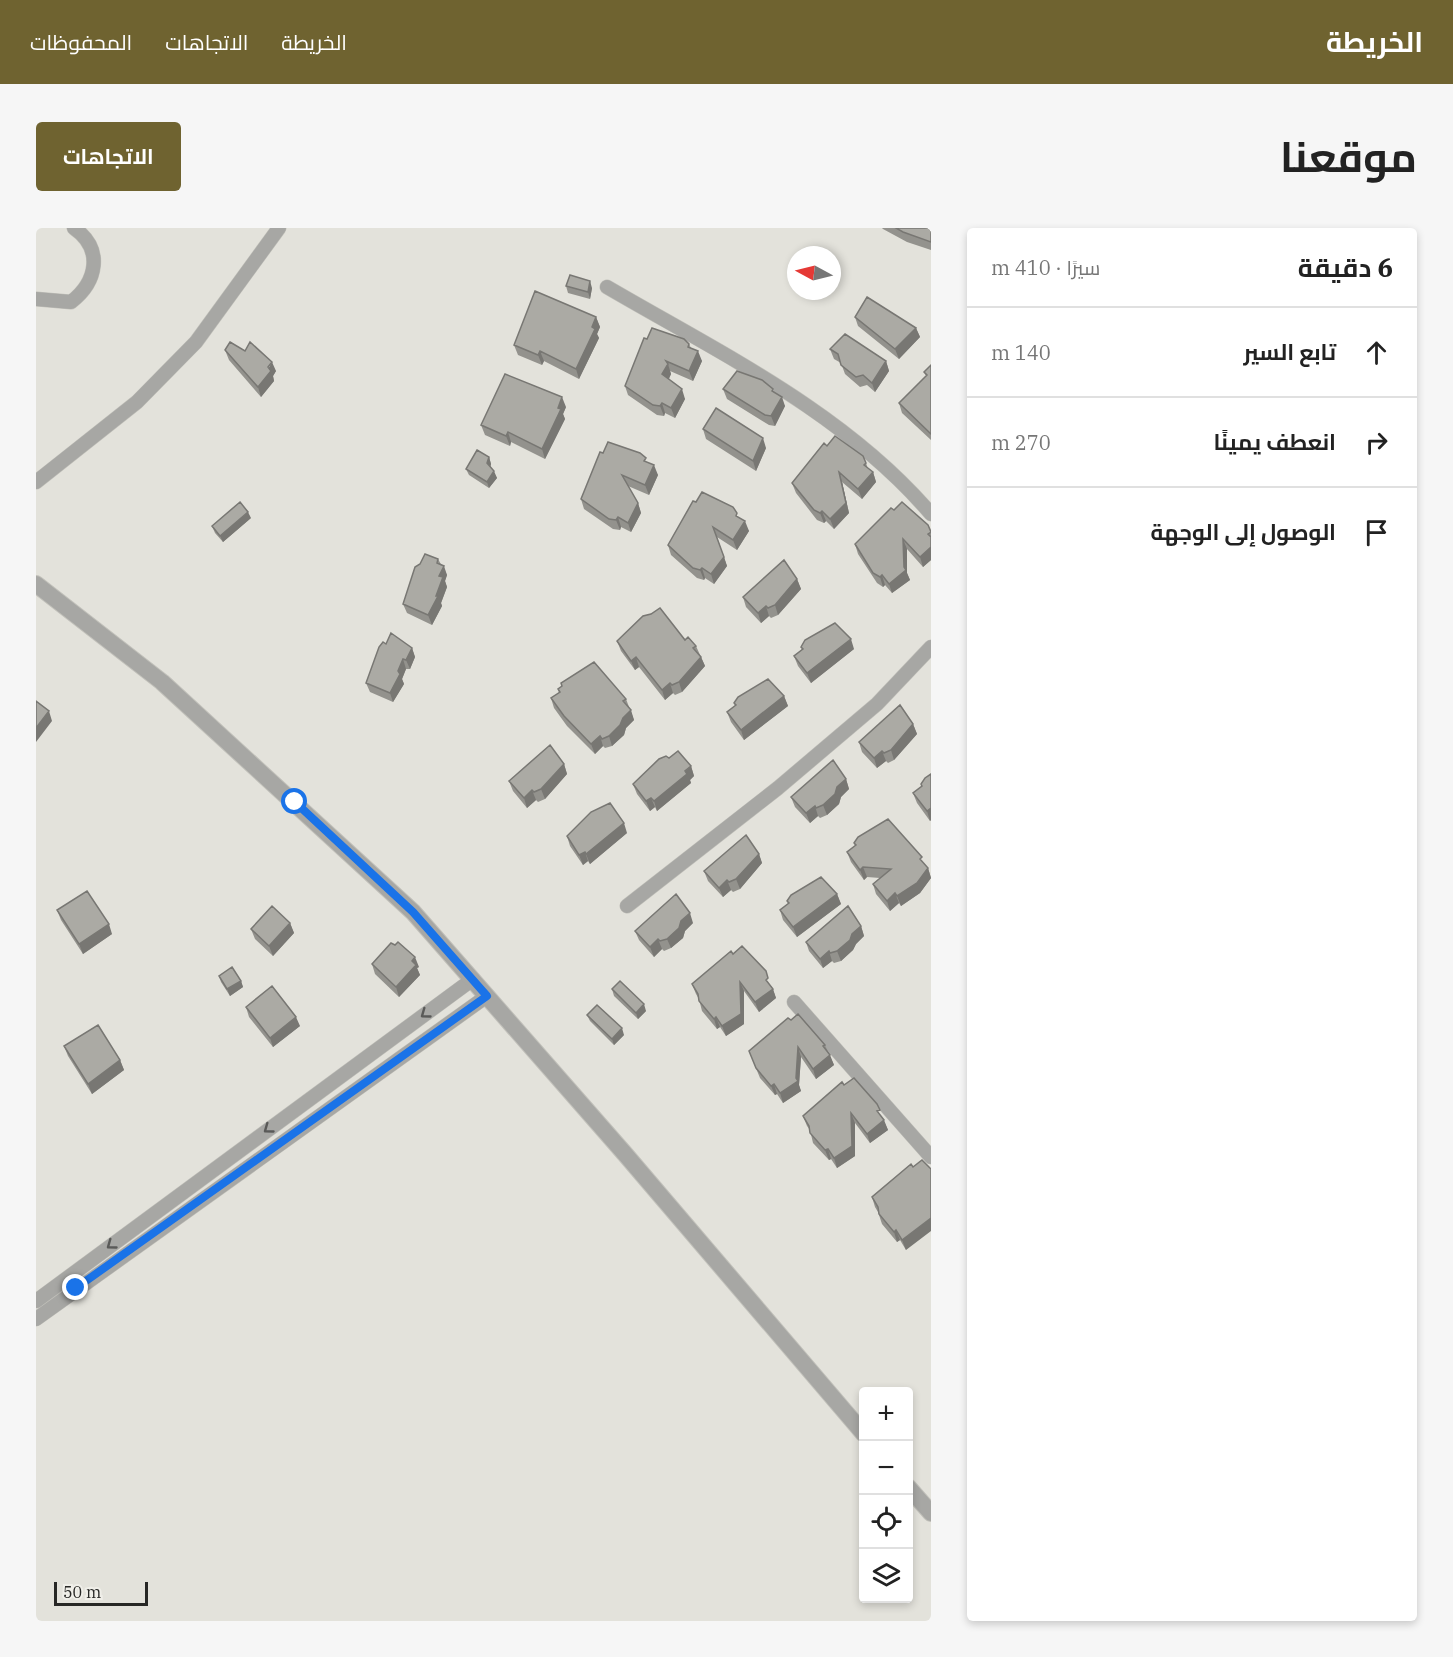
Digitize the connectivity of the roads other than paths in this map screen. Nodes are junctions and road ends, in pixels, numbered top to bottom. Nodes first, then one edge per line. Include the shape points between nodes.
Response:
1 (75, 228) edge
2 (279, 228) edge
3 (607, 287) dead end
4 (36, 299) edge
5 (36, 482) edge
6 (931, 514) edge
7 (36, 584) edge
8 (931, 647) edge
9 (627, 906) dead end
10 (473, 980) junction
11 (487, 996) junction
12 (794, 1002) dead end
13 (931, 1157) edge
14 (36, 1301) edge
15 (36, 1318) edge
16 (859, 1428) edge
17 (913, 1492) edge
18 (931, 1513) edge

1 - 4 street via 87,237 94,251 92,274 84,293 71,302
2 - 5 street via 195,342 137,402
3 - 6 street via 783,390 862,446
7 - 10 street via 162,682 279,788 413,912
8 - 9 street via 877,704 778,788
10 - 11 street
10 -> 14 street
11 - 15 street
11 - 16 street
12 - 13 street
17 - 18 street

